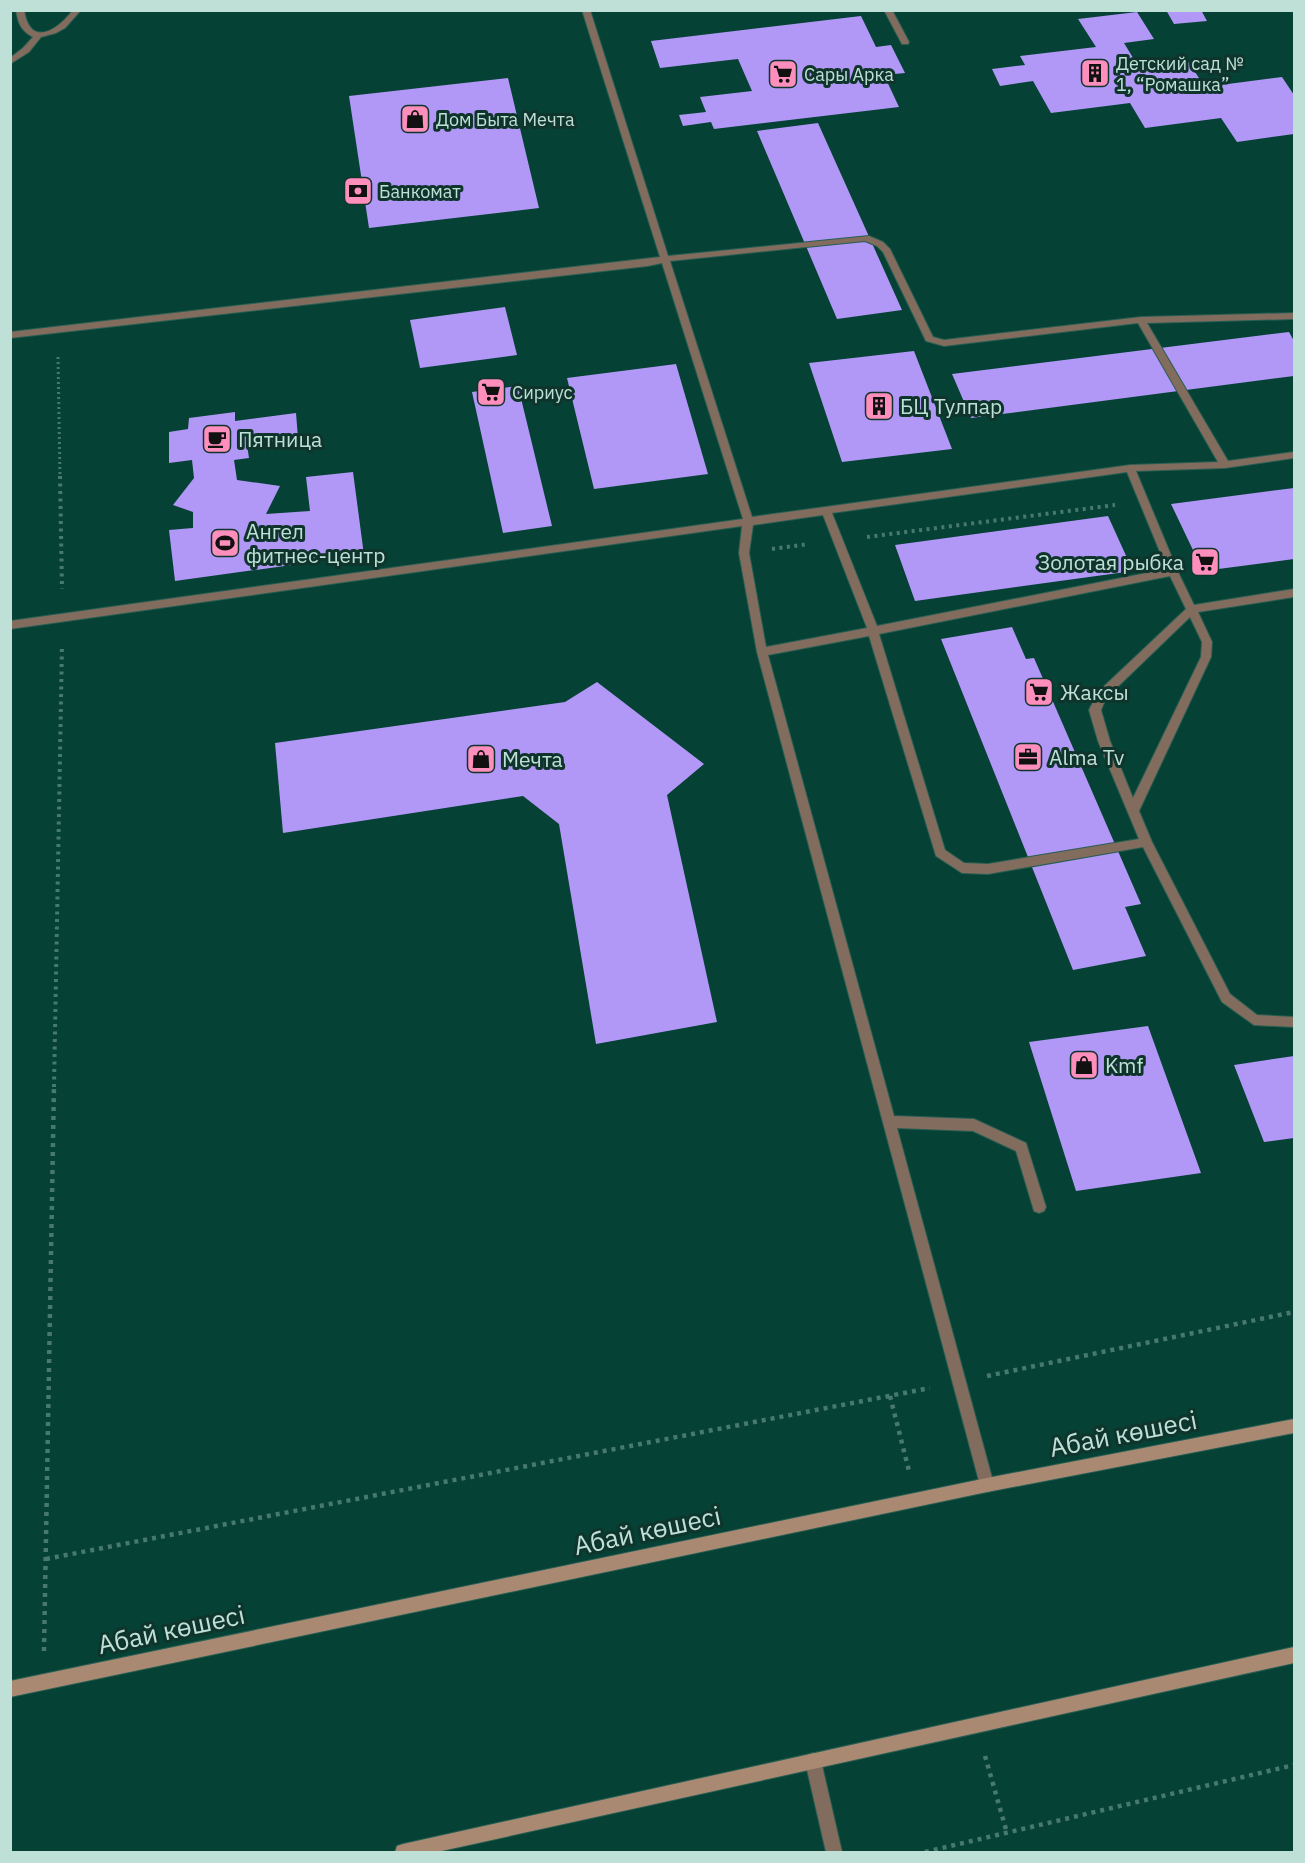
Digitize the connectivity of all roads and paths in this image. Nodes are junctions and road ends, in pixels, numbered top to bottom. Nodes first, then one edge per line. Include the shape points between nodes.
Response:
1 (20, 10) edge
2 (77, 10) edge
3 (586, 10) edge
4 (888, 10) edge
5 (39, 35) junction
6 (905, 42) dead end
7 (10, 62) edge
8 (665, 259) junction
9 (1294, 316) edge
10 (1141, 320) junction
11 (58, 328) junction
12 (10, 335) edge
13 (1294, 455) edge
14 (1225, 465) junction
15 (1130, 468) junction
16 (1144, 502) junction
17 (826, 510) junction
18 (748, 520) junction
19 (838, 540) junction
20 (744, 553) junction
21 (1173, 572) junction
22 (1294, 593) edge
23 (1192, 609) junction
24 (63, 619) junction
25 (10, 625) edge
26 (873, 631) junction
27 (762, 652) junction
28 (1132, 811) junction
29 (1146, 842) junction
30 (1294, 1023) edge
31 (889, 1122) junction
32 (1039, 1208) dead end
33 (1294, 1312) edge
34 (959, 1382) junction
35 (890, 1396) junction
36 (1294, 1426) edge
37 (987, 1485) junction
38 (917, 1500) junction
39 (46, 1559) junction
40 (1294, 1655) edge
41 (44, 1682) junction
42 (10, 1689) edge
43 (976, 1726) junction
44 (813, 1761) junction
45 (1294, 1765) edge
46 (1007, 1833) junction
47 (403, 1852) edge
48 (834, 1852) edge
49 (925, 1852) edge

1 - 5 lane via 20,23 25,30
2 - 5 lane via 58,31
3 - 8 lane
4 - 6 lane
5 - 7 lane
8 - 10 lane via 866,238 888,251 929,339 944,343
8 - 11 lane
8 - 18 lane
9 - 10 lane
10 - 14 lane
11 - 12 lane
11 - 24 path
13 - 14 lane
14 - 15 lane
15 - 16 lane
15 - 17 lane
16 - 19 path
16 - 21 lane
17 - 18 lane
17 - 19 lane
18 - 20 lane
18 - 24 lane
19 - 20 path
19 - 26 lane
20 - 27 lane
21 - 23 lane
21 - 26 lane
22 - 23 lane
23 - 28 lane via 1207,642 1206,657
23 - 28 lane via 1102,695 1095,710
24 - 25 lane
24 - 39 path
26 - 27 lane
26 - 29 lane via 940,853 962,868 988,869
27 - 31 lane
28 - 29 lane
29 - 30 lane via 1226,998 1254,1020
31 - 32 lane via 974,1125 1021,1147
31 - 34 lane
33 - 34 path
34 - 35 path
34 - 37 lane
35 - 38 path
35 - 39 path
36 - 37 main road, Абай көшесі
37 - 38 main road, Абай көшесі
38 - 41 main road, Абай көшесі
39 - 41 path
40 - 43 main road
41 - 42 main road, Абай көшесі
43 - 44 main road
43 - 46 path
44 - 47 main road
44 - 48 lane
45 - 46 path
46 - 49 path

